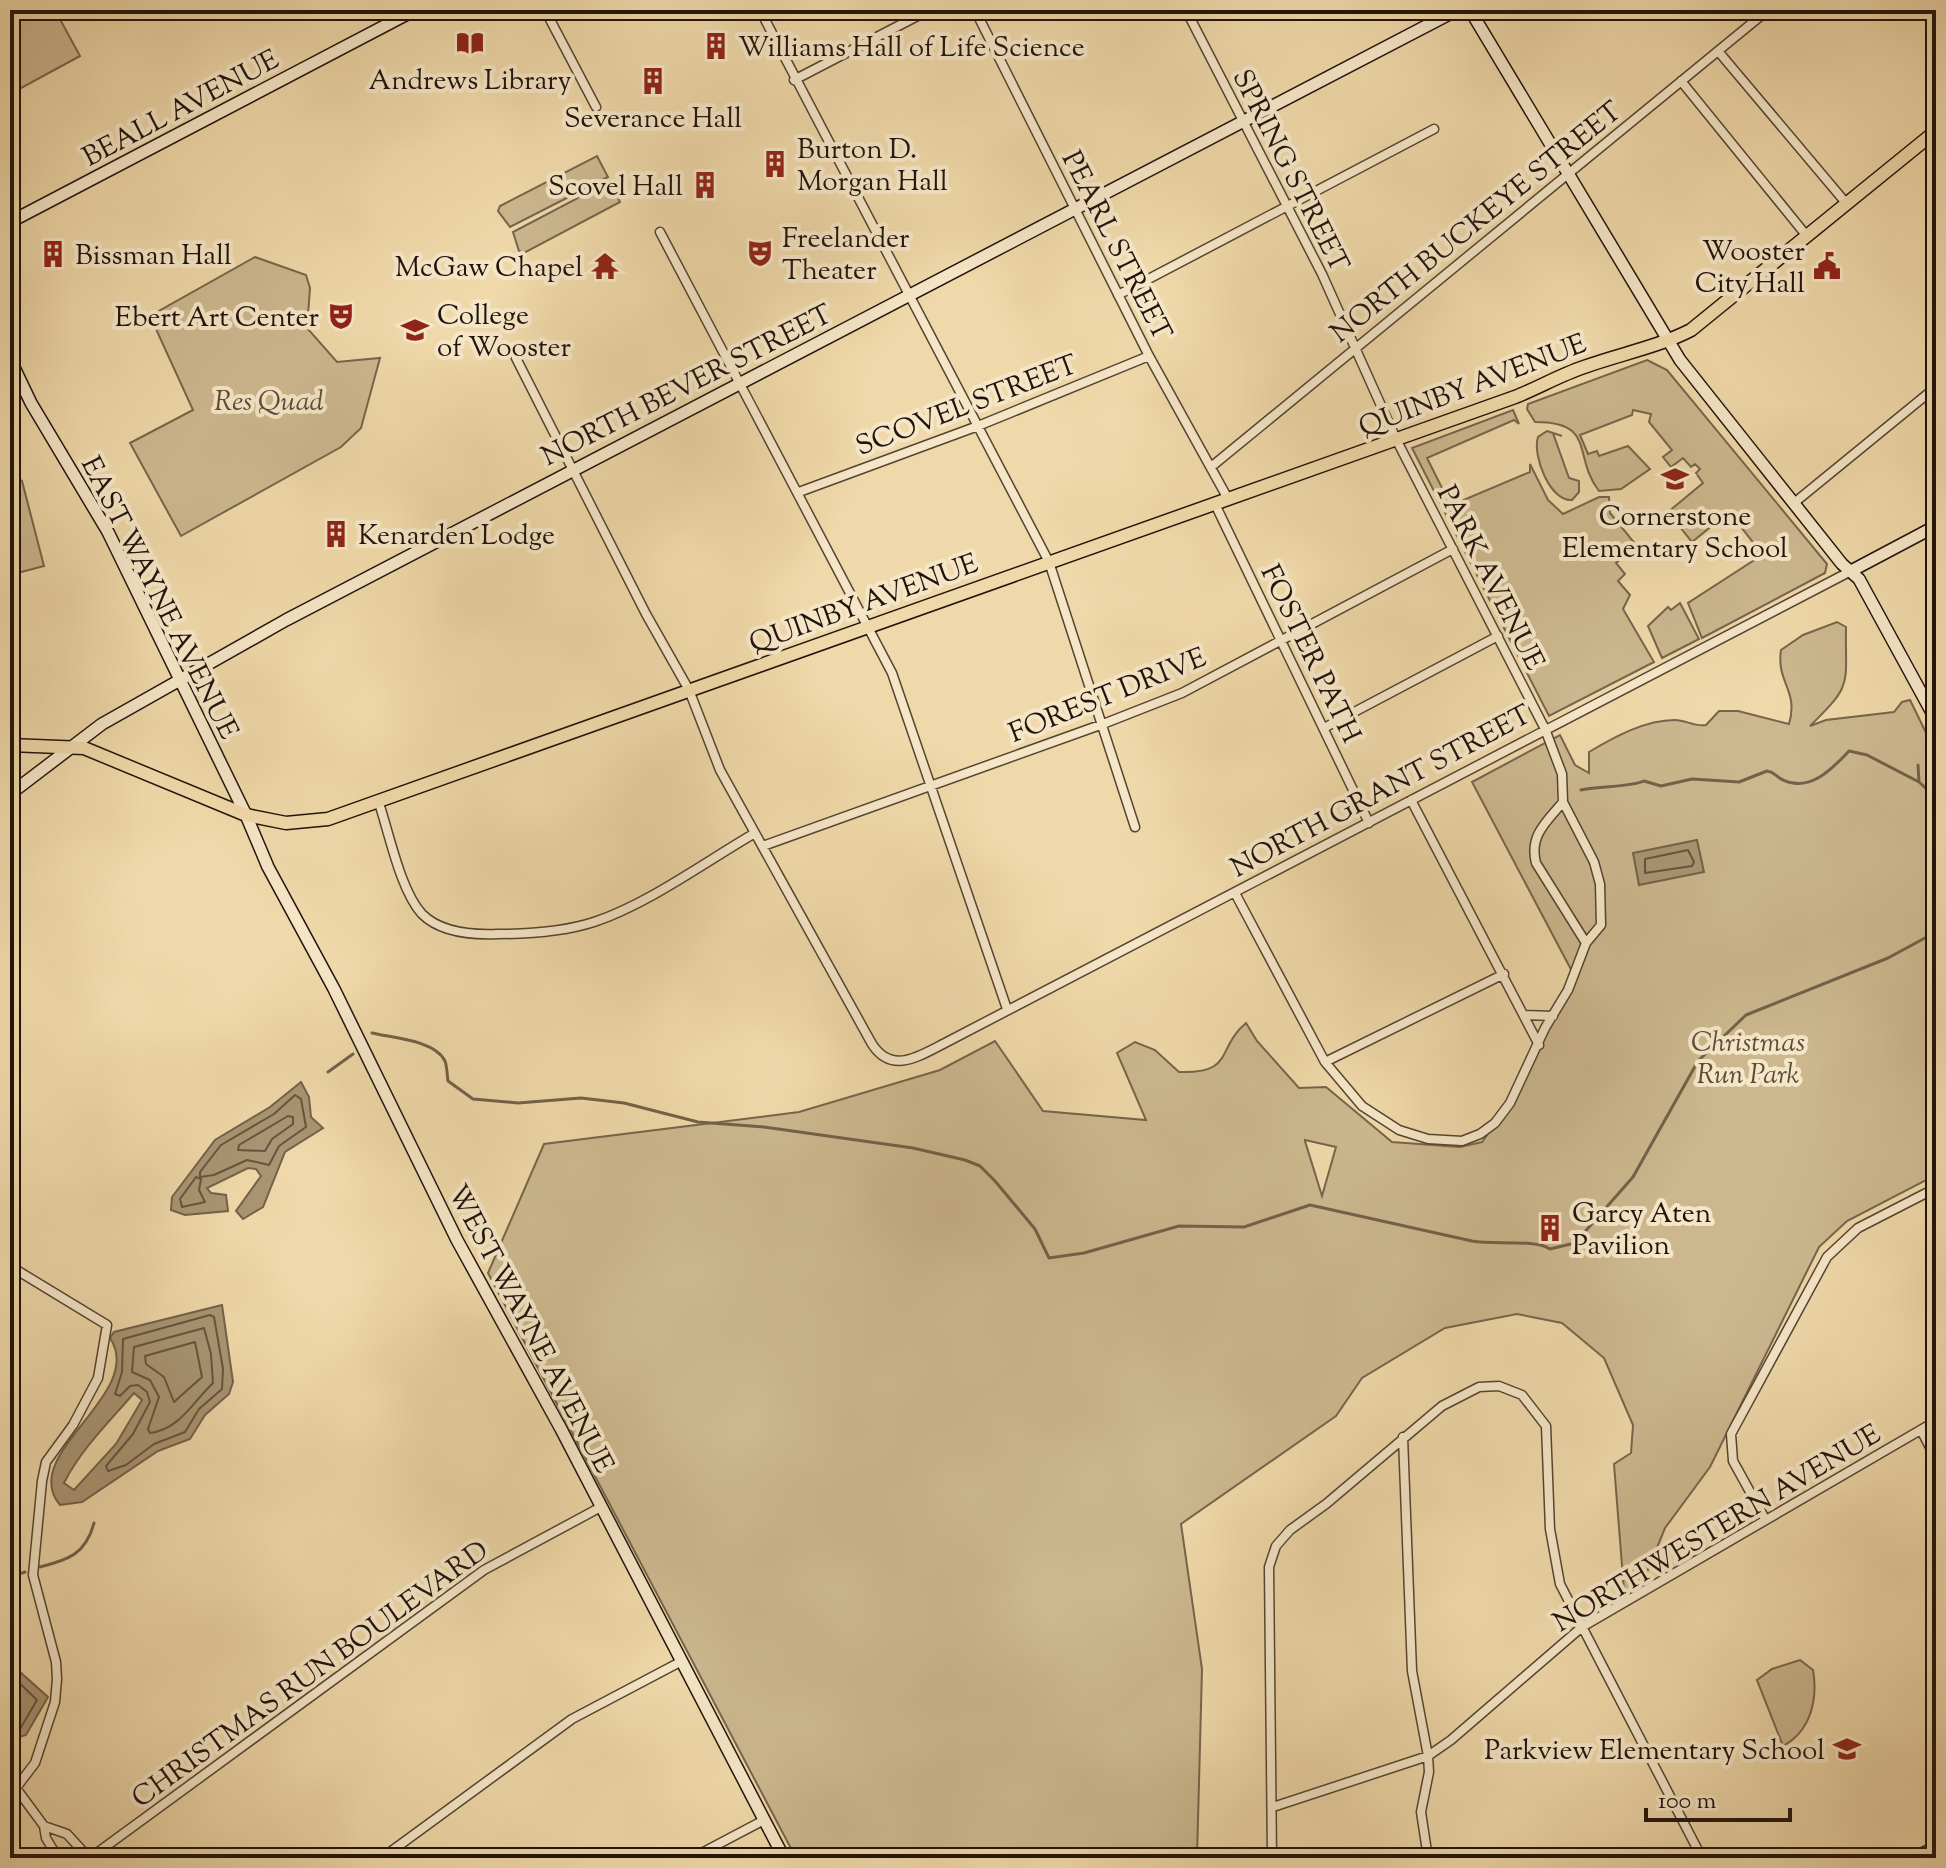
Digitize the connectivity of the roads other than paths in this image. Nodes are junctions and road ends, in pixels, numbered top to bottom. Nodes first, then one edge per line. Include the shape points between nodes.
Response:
1 (415, 10) edge
2 (545, 10) edge
3 (760, 10) edge
4 (929, 10) edge
5 (975, 10) edge
6 (1186, 10) edge
7 (1457, 10) edge
8 (1470, 10) edge
9 (1768, 10) edge
10 (1718, 51) junction
11 (794, 80) junction
12 (1681, 81) junction
13 (596, 107) dead end
14 (1243, 122) junction
15 (1434, 129) dead end
16 (1936, 131) edge
17 (1564, 177) junction
18 (1846, 203) junction
19 (1284, 205) junction
20 (1075, 208) junction
21 (10, 222) edge
22 (660, 232) dead end
23 (1806, 235) junction
24 (1118, 295) junction
25 (907, 296) junction
26 (1670, 342) junction
27 (1355, 348) junction
28 (1149, 356) junction
29 (516, 358) dead end
30 (10, 359) edge
31 (741, 382) junction
32 (1936, 387) edge
33 (978, 426) junction
34 (1396, 439) junction
35 (1211, 467) junction
36 (574, 468) junction
37 (799, 492) junction
38 (1221, 500) junction
39 (1794, 503) junction
40 (1936, 526) edge
41 (1453, 549) junction
42 (1049, 562) junction
43 (1851, 571) junction
44 (867, 625) junction
45 (1498, 636) junction
46 (1280, 642) junction
47 (179, 678) junction
48 (689, 690) junction
49 (1934, 712) edge
50 (1103, 724) junction
51 (1324, 728) junction
52 (1545, 729) junction
53 (10, 745) edge
54 (71, 745) junction
55 (931, 784) junction
56 (10, 794) edge
57 (378, 800) junction
58 (1411, 800) junction
59 (1563, 802) junction
60 (246, 815) junction
61 (1369, 823) junction
62 (1135, 827) dead end
63 (755, 833) junction
64 (763, 846) junction
65 (1235, 893) junction
66 (1586, 943) junction
67 (1504, 974) junction
68 (1007, 1009) junction
69 (1524, 1015) junction
70 (1553, 1016) junction
71 (1539, 1046) junction
72 (1325, 1062) junction
73 (1936, 1188) edge
74 (10, 1266) edge
75 (1936, 1421) edge
76 (1921, 1430) junction
77 (1403, 1437) junction
78 (1936, 1459) edge
79 (599, 1508) junction
80 (1765, 1519) junction
81 (1582, 1627) junction
82 (682, 1661) junction
83 (1428, 1756) junction
84 (1273, 1807) junction
85 (764, 1820) junction
86 (44, 1826) junction
87 (1936, 1847) edge
88 (58, 1858) edge
89 (90, 1858) edge
90 (382, 1858) edge
91 (692, 1858) edge
92 (784, 1858) edge
93 (1272, 1858) edge
94 (1428, 1858) edge
95 (1548, 1858) edge
96 (1555, 1858) edge
97 (1702, 1858) edge
98 (1914, 1858) edge

1 - 21 street, BEALL AVENUE
2 - 13 street
3 - 11 street
4 - 11 street
5 - 20 street, PEARL STREET
6 - 14 street, SPRING STREET
7 - 14 street, NORTH BEVER STREET
8 - 17 street
9 - 10 street, NORTH BUCKEYE STREET
10 - 12 street, NORTH BUCKEYE STREET
10 - 18 street
11 - 25 street
12 - 17 street, NORTH BUCKEYE STREET
12 - 23 street
14 - 19 street, SPRING STREET
14 - 20 street, NORTH BEVER STREET
15 - 19 street
16 - 18 main road
17 - 26 street
17 - 27 street, NORTH BUCKEYE STREET
18 - 23 main road
19 - 24 street
19 - 27 street, SPRING STREET
20 - 24 street, PEARL STREET
20 - 25 street, NORTH BEVER STREET
22 - 31 street
23 - 26 main road
24 - 28 street, PEARL STREET
25 - 31 street, NORTH BEVER STREET
25 - 33 street
26 - 34 main road, QUINBY AVENUE via 1587,365 1526,393
26 - 39 street
27 - 34 street, SPRING STREET
27 - 35 street, NORTH BUCKEYE STREET
28 - 33 street, SCOVEL STREET
28 - 35 street, PEARL STREET
29 - 36 street, NORTH GRANT STREET
30 - 47 street, EAST WAYNE AVENUE via 108,532
31 - 36 street, NORTH BEVER STREET
31 - 37 street
32 - 39 street
33 - 37 street, SCOVEL STREET
33 - 42 street
34 - 38 main road, QUINBY AVENUE
34 - 41 street, PARK AVENUE
35 - 38 street, PEARL STREET
36 - 47 street, NORTH BEVER STREET
36 - 48 street, NORTH GRANT STREET
37 - 44 street
38 - 42 main road, QUINBY AVENUE
38 - 46 street, FOSTER PATH
39 - 43 street
40 - 43 street, NORTH GRANT STREET
41 - 45 street, PARK AVENUE
41 - 46 street, FOREST DRIVE
42 - 44 main road, QUINBY AVENUE
42 - 50 street
43 - 49 street
43 - 52 street, NORTH GRANT STREET
44 - 48 main road, QUINBY AVENUE
44 - 55 street via 892,673
45 - 51 street
45 - 52 street, PARK AVENUE
46 - 50 street, FOREST DRIVE via 1182,693
46 - 51 street, FOSTER PATH
47 - 54 street, NORTH BEVER STREET
47 - 60 street, EAST WAYNE AVENUE
48 - 57 main road, QUINBY AVENUE
48 - 63 street, NORTH GRANT STREET via 720,770
50 - 55 street, FOREST DRIVE
50 - 62 street
51 - 61 street, FOSTER PATH
52 - 58 street, NORTH GRANT STREET
52 - 59 street, PARK AVENUE via 1562,774
53 - 54 main road
54 - 56 street, NORTH BEVER STREET
54 - 60 main road, QUINBY AVENUE
55 - 64 street, FOREST DRIVE
55 - 68 street
57 - 60 main road, QUINBY AVENUE via 304,822
57 - 63 street via 409,893 423,915 472,935 525,934 594,922
58 - 61 street, NORTH GRANT STREET
58 - 67 street
59 - 66 street, PARK AVENUE via 1600,884 1601,925
59 - 66 street via 1538,832 1533,851
60 - 79 street, WEST WAYNE AVENUE via 457,1240
61 - 65 street, NORTH GRANT STREET
63 - 64 street, NORTH GRANT STREET
64 - 68 street, NORTH GRANT STREET via 880,1055 903,1062
65 - 68 street, NORTH GRANT STREET
65 - 72 street, PARK AVENUE
66 - 70 street, PARK AVENUE
67 - 69 street
67 - 72 street
69 - 70 street
69 - 71 street
70 - 71 street, PARK AVENUE
71 - 72 street, PARK AVENUE via 1495,1123 1462,1141 1399,1130 1362,1106
73 - 80 street via 1858,1228 1827,1257 1731,1434 1733,1461
74 - 86 street via 107,1325 98,1378 46,1462 39,1506 33,1575 57,1679 35,1763 16,1788
75 - 76 street, NORTHWESTERN AVENUE
76 - 78 street
76 - 80 street, NORTHWESTERN AVENUE
77 - 81 street via 1442,1406 1479,1387 1511,1389 1535,1408 1546,1426 1560,1584
77 - 83 street via 1412,1671
77 - 84 street via 1276,1546 1269,1567
79 - 82 street, WEST WAYNE AVENUE
79 - 89 street, CHRISTMAS RUN BOULEVARD via 484,1570
80 - 81 street, NORTHWESTERN AVENUE
81 - 83 street, NORTHWESTERN AVENUE
81 - 97 street
82 - 85 street, WEST WAYNE AVENUE
82 - 90 street via 572,1719
83 - 84 street, NORTHWESTERN AVENUE
83 - 94 street via 1421,1812
84 - 93 street
85 - 91 street
85 - 92 street, WEST WAYNE AVENUE
86 - 88 street
86 - 89 street via 67,1834
87 - 98 street
95 - 96 street

